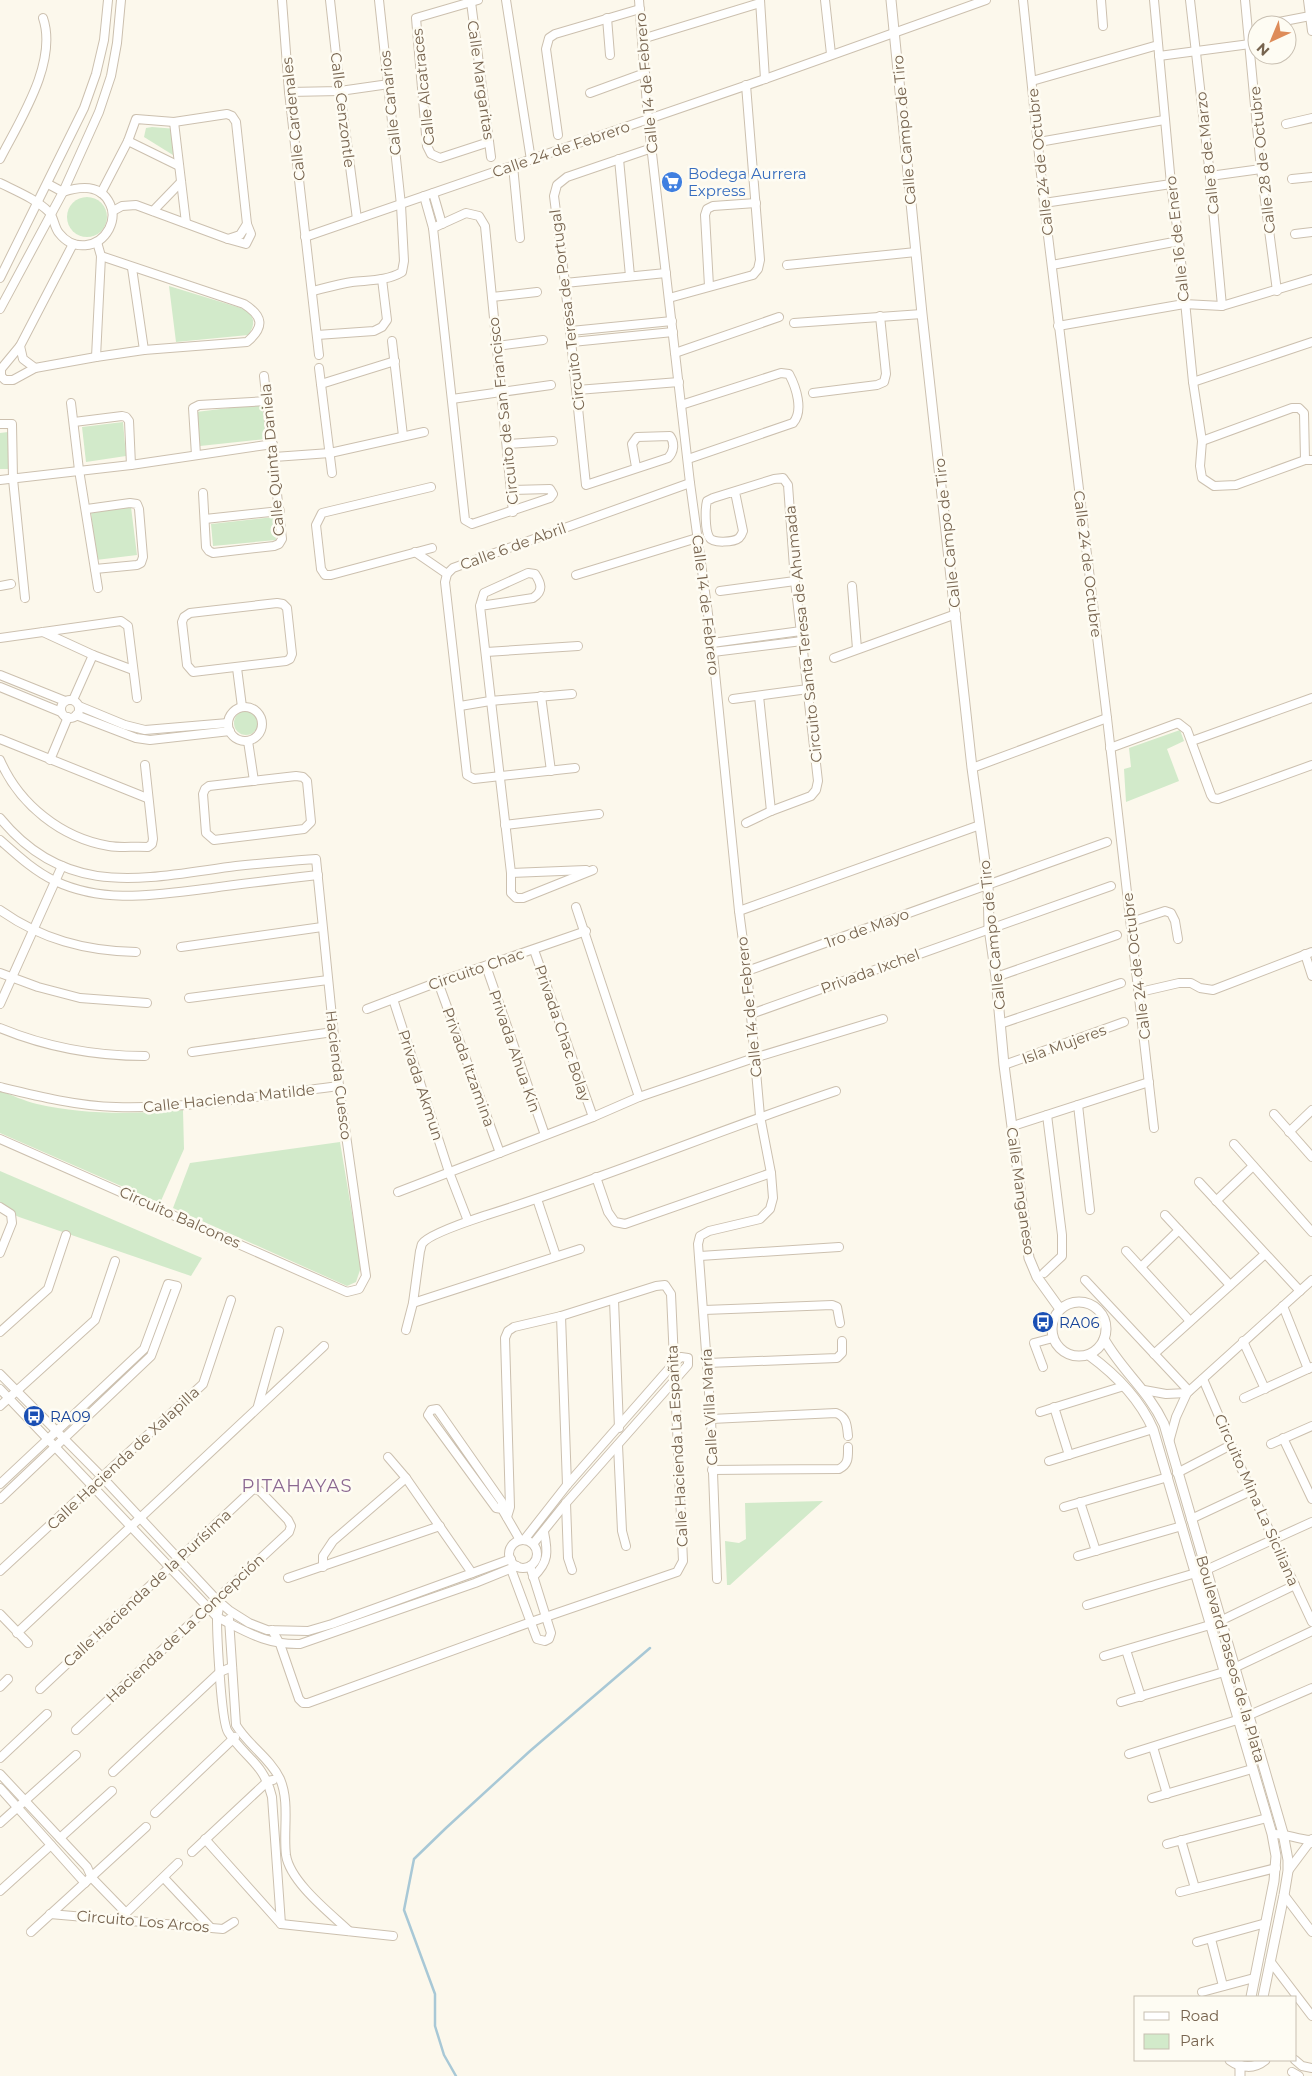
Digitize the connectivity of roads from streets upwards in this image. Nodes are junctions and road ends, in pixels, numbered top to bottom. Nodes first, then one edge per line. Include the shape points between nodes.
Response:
1 (108, 0) edge
2 (121, 0) edge
3 (282, 0) edge
4 (330, 0) edge
5 (379, 0) edge
6 (506, 0) edge
7 (639, 0) edge
8 (825, 0) edge
9 (891, 0) edge
10 (986, 0) edge
11 (1023, 0) edge
12 (1101, 0) edge
13 (1154, 0) edge
14 (1190, 0) edge
15 (1245, 0) edge
16 (1308, 0) edge
17 (474, 1) edge
18 (760, 2) edge
19 (640, 9) junction
20 (1310, 16) junction
21 (42, 18) dead end
22 (608, 18) junction
23 (1247, 18) edge
24 (1297, 19) edge
25 (1103, 26) dead end
26 (1312, 31) edge
27 (895, 32) junction
28 (642, 39) junction
29 (1247, 44) edge
30 (1158, 45) junction
31 (1196, 50) junction
32 (831, 54) junction
33 (610, 55) dead end
34 (1159, 56) junction
35 (1252, 65) edge
36 (645, 72) junction
37 (765, 79) junction
38 (1032, 81) junction
39 (388, 84) junction
40 (746, 85) junction
41 (340, 91) junction
42 (289, 92) junction
43 (590, 92) dead end
44 (1312, 118) edge
45 (648, 119) junction
46 (1164, 120) junction
47 (174, 122) junction
48 (1286, 124) dead end
49 (558, 135) dead end
50 (128, 141) junction
51 (489, 142) junction
52 (1039, 142) junction
53 (652, 148) junction
54 (491, 157) dead end
55 (0, 159) edge
56 (531, 160) junction
57 (619, 160) junction
58 (179, 166) junction
59 (513, 166) junction
60 (1262, 169) junction
61 (1210, 176) junction
62 (1312, 178) edge
63 (1292, 180) dead end
64 (0, 182) edge
65 (181, 182) junction
66 (48, 184) junction
67 (1171, 184) junction
68 (63, 192) junction
69 (101, 193) junction
70 (433, 193) junction
71 (424, 196) junction
72 (38, 203) junction
73 (756, 203) junction
74 (1044, 203) junction
75 (401, 205) junction
76 (152, 210) junction
77 (113, 212) junction
78 (51, 213) junction
79 (357, 219) junction
80 (186, 223) junction
81 (442, 224) junction
82 (433, 228) junction
83 (1312, 232) edge
84 (1295, 234) dead end
85 (305, 237) junction
86 (520, 238) dead end
87 (1179, 241) junction
88 (98, 242) junction
89 (73, 244) junction
90 (916, 252) junction
91 (101, 256) junction
92 (787, 265) dead end
93 (1052, 265) junction
94 (132, 268) junction
95 (666, 272) junction
96 (630, 276) junction
97 (0, 278) edge
98 (1312, 278) edge
99 (382, 279) junction
100 (565, 284) junction
101 (709, 286) junction
102 (312, 291) junction
103 (1277, 291) junction
104 (537, 292) dead end
105 (492, 297) junction
106 (669, 298) junction
107 (1184, 304) junction
108 (1222, 306) junction
109 (0, 309) edge
110 (922, 314) junction
111 (880, 316) junction
112 (779, 317) dead end
113 (672, 321) junction
114 (794, 323) dead end
115 (1058, 326) junction
116 (571, 331) junction
117 (673, 332) junction
118 (316, 335) junction
119 (392, 340) dead end
120 (543, 340) dead end
121 (572, 342) junction
122 (1312, 342) edge
123 (20, 346) junction
124 (497, 346) junction
125 (144, 350) junction
126 (675, 353) junction
127 (319, 356) dead end
128 (96, 357) junction
129 (395, 360) junction
130 (35, 368) junction
131 (319, 368) dead end
132 (264, 376) dead end
133 (679, 382) junction
134 (1193, 382) junction
135 (321, 384) junction
136 (551, 385) dead end
137 (577, 390) junction
138 (501, 393) junction
139 (813, 393) dead end
140 (452, 399) junction
141 (267, 401) junction
142 (71, 403) dead end
143 (681, 405) junction
144 (74, 422) junction
145 (0, 424) edge
146 (424, 432) dead end
147 (403, 436) junction
148 (553, 441) dead end
149 (1202, 441) junction
150 (272, 444) junction
151 (507, 444) junction
152 (330, 453) junction
153 (196, 456) junction
154 (274, 457) junction
155 (688, 459) junction
156 (1309, 460) edge
157 (131, 465) junction
158 (636, 467) junction
159 (79, 470) junction
160 (332, 473) dead end
161 (13, 479) junction
162 (0, 480) edge
163 (690, 482) junction
164 (431, 487) dead end
165 (512, 490) junction
166 (735, 492) junction
167 (203, 493) dead end
168 (87, 509) junction
169 (280, 511) junction
170 (513, 512) junction
171 (205, 519) junction
172 (697, 538) junction
173 (432, 548) dead end
174 (415, 552) junction
175 (95, 569) junction
176 (447, 574) junction
177 (576, 575) dead end
178 (795, 581) junction
179 (11, 584) dead end
180 (0, 586) edge
181 (852, 586) dead end
182 (98, 588) dead end
183 (720, 590) dead end
184 (25, 598) dead end
185 (480, 606) junction
186 (956, 614) junction
187 (801, 631) junction
188 (43, 632) junction
189 (0, 638) edge
190 (802, 641) junction
191 (712, 643) junction
192 (578, 646) dead end
193 (857, 649) junction
194 (486, 652) junction
195 (713, 652) junction
196 (93, 655) junction
197 (834, 658) dead end
198 (237, 668) junction
199 (133, 670) junction
200 (0, 675) edge
201 (0, 687) edge
202 (808, 689) junction
203 (572, 694) dead end
204 (541, 696) junction
205 (759, 696) junction
206 (137, 698) dead end
207 (1312, 698) edge
208 (733, 699) dead end
209 (490, 701) junction
210 (72, 702) junction
211 (460, 706) junction
212 (242, 707) junction
213 (68, 715) junction
214 (1107, 718) junction
215 (229, 727) junction
216 (0, 739) edge
217 (248, 741) junction
218 (1192, 741) junction
219 (1110, 748) junction
220 (0, 760) edge
221 (50, 760) junction
222 (145, 765) dead end
223 (1312, 765) edge
224 (575, 768) dead end
225 (972, 768) junction
226 (551, 771) junction
227 (500, 777) junction
228 (254, 781) junction
229 (147, 798) junction
230 (771, 811) junction
231 (599, 814) dead end
232 (0, 818) edge
233 (746, 823) dead end
234 (505, 824) junction
235 (980, 825) junction
236 (0, 840) edge
237 (1107, 842) dead end
238 (62, 866) junction
239 (511, 872) junction
240 (318, 875) junction
241 (56, 882) junction
242 (988, 884) junction
243 (1111, 886) dead end
244 (576, 907) dead end
245 (0, 910) edge
246 (739, 911) junction
247 (1131, 922) junction
248 (322, 927) junction
249 (989, 928) junction
250 (32, 929) junction
251 (586, 931) junction
252 (1117, 936) dead end
253 (1178, 939) dead end
254 (181, 946) dead end
255 (534, 950) junction
256 (136, 952) dead end
257 (1308, 953) edge
258 (486, 966) junction
259 (747, 971) junction
260 (0, 973) edge
261 (1312, 976) edge
262 (996, 977) junction
263 (12, 978) junction
264 (328, 980) junction
265 (438, 982) junction
266 (1121, 983) dead end
267 (1140, 992) junction
268 (189, 998) dead end
269 (393, 999) junction
270 (147, 1002) dead end
271 (0, 1004) edge
272 (367, 1009) dead end
273 (751, 1014) junction
274 (883, 1019) dead end
275 (1124, 1022) dead end
276 (1000, 1024) junction
277 (0, 1028) edge
278 (333, 1032) junction
279 (192, 1052) dead end
280 (145, 1056) dead end
281 (754, 1058) junction
282 (1004, 1065) junction
283 (1149, 1082) junction
284 (339, 1086) junction
285 (0, 1087) edge
286 (836, 1091) dead end
287 (639, 1097) junction
288 (1078, 1105) junction
289 (1312, 1110) edge
290 (1274, 1114) dead end
291 (1046, 1115) junction
292 (760, 1116) junction
293 (593, 1117) junction
294 (1012, 1126) junction
295 (1154, 1128) dead end
296 (1289, 1132) junction
297 (545, 1135) junction
298 (0, 1139) edge
299 (1234, 1144) dead end
300 (500, 1153) junction
301 (1312, 1157) edge
302 (1253, 1166) junction
303 (449, 1172) junction
304 (771, 1173) junction
305 (596, 1177) junction
306 (1199, 1182) dead end
307 (398, 1192) dead end
308 (537, 1199) junction
309 (1216, 1201) junction
310 (0, 1207) edge
311 (1090, 1210) dead end
312 (1165, 1215) dead end
313 (468, 1221) junction
314 (1179, 1230) junction
315 (1312, 1232) edge
316 (66, 1235) dead end
317 (700, 1236) joint
318 (839, 1247) dead end
319 (580, 1248) dead end
320 (1126, 1250) dead end
321 (0, 1253) edge
322 (1265, 1254) junction
323 (556, 1256) junction
324 (700, 1256) junction
325 (115, 1261) dead end
326 (1141, 1267) junction
327 (1044, 1273) dead end
328 (1085, 1280) dead end
329 (1312, 1280) edge
330 (1230, 1285) junction
331 (359, 1289) joint
332 (1300, 1291) junction
333 (231, 1300) dead end
334 (614, 1300) junction
335 (413, 1303) junction
336 (1283, 1306) junction
337 (704, 1310) junction
338 (1060, 1310) junction
339 (561, 1316) junction
340 (1190, 1321) junction
341 (840, 1323) dead end
342 (406, 1330) dead end
343 (279, 1331) dead end
344 (0, 1332) edge
345 (1053, 1338) junction
346 (1104, 1339) junction
347 (842, 1341) dead end
348 (1243, 1341) junction
349 (324, 1346) dead end
350 (1154, 1354) junction
351 (1089, 1355) junction
352 (707, 1363) junction
353 (674, 1364) junction
354 (126, 1367) junction
355 (1044, 1367) dead end
356 (1310, 1368) edge
357 (0, 1374) edge
358 (132, 1374) junction
359 (1203, 1379) junction
360 (674, 1381) junction
361 (1124, 1386) junction
362 (1265, 1388) junction
363 (0, 1389) edge
364 (17, 1390) junction
365 (1144, 1390) junction
366 (1188, 1392) junction
367 (8, 1398) junction
368 (1244, 1398) dead end
369 (0, 1406) edge
370 (1054, 1407) junction
371 (258, 1408) junction
372 (1040, 1412) dead end
373 (711, 1419) junction
374 (1312, 1426) edge
375 (619, 1428) junction
376 (1153, 1429) junction
377 (57, 1431) junction
378 (848, 1436) dead end
379 (1283, 1438) junction
380 (64, 1439) junction
381 (48, 1440) junction
382 (1169, 1442) junction
383 (1231, 1444) junction
384 (1271, 1444) dead end
385 (618, 1445) junction
386 (848, 1447) dead end
387 (55, 1448) junction
388 (1171, 1452) junction
389 (1069, 1454) junction
390 (1161, 1454) junction
391 (388, 1458) dead end
392 (1049, 1461) dead end
393 (712, 1470) junction
394 (1177, 1473) junction
395 (102, 1477) junction
396 (1168, 1477) junction
397 (406, 1478) junction
398 (0, 1484) edge
399 (567, 1485) junction
400 (93, 1486) junction
401 (1251, 1491) junction
402 (0, 1499) edge
403 (1312, 1499) edge
404 (1080, 1502) junction
405 (566, 1504) junction
406 (1064, 1507) dead end
407 (502, 1508) junction
408 (507, 1517) junction
409 (140, 1518) junction
410 (1190, 1519) junction
411 (1312, 1522) edge
412 (291, 1526) joint
413 (440, 1526) junction
414 (1182, 1526) junction
415 (131, 1527) junction
416 (544, 1532) junction
417 (522, 1540) junction
418 (1274, 1540) junction
419 (533, 1544) junction
420 (626, 1546) dead end
421 (1096, 1551) junction
422 (1078, 1556) dead end
423 (177, 1559) junction
424 (511, 1560) junction
425 (530, 1566) junction
426 (323, 1567) junction
427 (514, 1567) junction
428 (169, 1568) junction
429 (572, 1570) dead end
430 (1206, 1570) junction
431 (0, 1571) edge
432 (472, 1573) junction
433 (1195, 1574) junction
434 (288, 1578) dead end
435 (533, 1578) junction
436 (717, 1579) dead end
437 (1296, 1585) junction
438 (218, 1601) junction
439 (207, 1606) junction
440 (1086, 1606) dead end
441 (230, 1611) junction
442 (0, 1614) edge
443 (217, 1617) junction
444 (546, 1617) junction
445 (1220, 1621) junction
446 (531, 1622) junction
447 (1312, 1622) edge
448 (229, 1623) junction
449 (1210, 1625) junction
450 (272, 1630) junction
451 (1312, 1631) edge
452 (17, 1633) junction
453 (28, 1643) dead end
454 (280, 1644) junction
455 (1126, 1650) junction
456 (1104, 1656) dead end
457 (232, 1667) junction
458 (1234, 1668) junction
459 (220, 1672) junction
460 (1224, 1672) junction
461 (8, 1679) dead end
462 (0, 1687) edge
463 (1312, 1688) edge
464 (40, 1689) dead end
465 (1141, 1697) junction
466 (1121, 1702) dead end
467 (46, 1714) dead end
468 (1248, 1716) junction
469 (1238, 1720) junction
470 (76, 1730) dead end
471 (241, 1733) junction
472 (233, 1739) junction
473 (1153, 1747) junction
474 (1129, 1754) dead end
475 (76, 1755) dead end
476 (0, 1758) edge
477 (1252, 1769) junction
478 (113, 1772) dead end
479 (0, 1774) edge
480 (279, 1777) junction
481 (268, 1781) junction
482 (0, 1788) edge
483 (112, 1790) dead end
484 (1167, 1794) junction
485 (1152, 1798) dead end
486 (26, 1802) junction
487 (18, 1807) junction
488 (155, 1813) dead end
489 (1267, 1818) junction
490 (0, 1823) edge
491 (146, 1827) dead end
492 (1283, 1833) junction
493 (1272, 1834) junction
494 (60, 1838) junction
495 (205, 1839) junction
496 (1182, 1840) junction
497 (1311, 1840) edge
498 (1167, 1844) dead end
499 (51, 1845) junction
500 (70, 1849) junction
501 (192, 1852) dead end
502 (62, 1857) junction
503 (178, 1863) dead end
504 (1276, 1868) junction
505 (1288, 1871) junction
506 (277, 1872) junction
507 (291, 1872) junction
508 (164, 1878) junction
509 (88, 1880) junction
510 (1195, 1888) junction
511 (0, 1892) edge
512 (1180, 1892) dead end
513 (1284, 1895) junction
514 (50, 1914) junction
515 (126, 1917) junction
516 (234, 1922) dead end
517 (1266, 1923) junction
518 (280, 1924) junction
519 (210, 1926) junction
520 (349, 1931) junction
521 (30, 1932) dead end
522 (1312, 1932) edge
523 (392, 1936) dead end
524 (1211, 1938) junction
525 (1197, 1942) dead end
526 (1270, 1962) junction
527 (1254, 1978) junction
528 (1224, 1986) junction
529 (1202, 1992) dead end
530 (1250, 1996) edge
531 (1263, 1996) edge
532 (1296, 1996) edge
533 (1297, 1997) edge
534 (1312, 2016) edge
535 (1232, 2061) edge
536 (1264, 2061) edge
537 (1296, 2061) edge
538 (1240, 2066) junction
539 (1256, 2066) junction
540 (1312, 2068) edge
541 (1292, 2072) dead end
542 (1240, 2076) edge
543 (1255, 2076) edge
544 (1299, 2076) edge

1 - 66 street via 96,74 84,108
2 - 68 street via 111,76 99,112
3 - 42 street, Calle Cardenales
4 - 41 street, Calle Cenzontle
5 - 39 street, Calle Canarios
6 - 56 street
7 - 19 street, Calle 14 de Febrero
8 - 32 street
9 - 27 street, Calle Campo de Tiro
10 - 27 street, Calle 24 de Febrero
11 - 38 street, Calle 24 de Octubre
12 - 25 street
13 - 30 street, Calle 16 de Enero
14 - 31 street, Calle 8 de Marzo
15 - 23 street, Calle 28 de Octubre
16 - 20 street
17 - 51 street, Calle Margaritas
17 - 51 street, Calle Alcatraces via 416,18 427,146 431,154 440,158
18 - 28 street
18 - 37 street
19 - 22 street
19 - 28 street, Calle 14 de Febrero
20 - 24 street
20 - 26 street
21 - 55 street via 47,31 40,76
22 - 33 street
22 - 49 street via 549,38 546,49
27 - 32 street, Calle 24 de Febrero
27 - 90 street, Calle Campo de Tiro
28 - 36 street, Calle 14 de Febrero
29 - 31 street
30 - 34 street, Calle 16 de Enero
30 - 38 street
31 - 34 street
31 - 61 street, Calle 8 de Marzo
32 - 37 street, Calle 24 de Febrero
34 - 46 street, Calle 16 de Enero
35 - 60 street, Calle 28 de Octubre
36 - 43 street
36 - 45 street, Calle 14 de Febrero
37 - 40 street, Calle 24 de Febrero
38 - 52 street, Calle 24 de Octubre
39 - 41 street
39 - 75 street, Calle Canarios
40 - 45 street, Calle 24 de Febrero
40 - 73 street
41 - 42 street
41 - 79 street, Calle Cenzontle
42 - 85 street, Calle Cardenales
44 - 48 street
45 - 53 street, Calle 14 de Febrero
45 - 56 street, Calle 24 de Febrero
46 - 52 street
46 - 67 street, Calle 16 de Enero
47 - 50 street via 136,119
47 - 58 street
47 - 80 street via 227,114 236,122 247,224 240,235 228,239
50 - 58 street
50 - 69 street
51 - 54 street, Calle Margaritas
52 - 74 street, Calle 24 de Octubre
53 - 57 street, Circuito Teresa de Portugal
53 - 95 street, Calle 14 de Febrero
56 - 59 street, Calle 24 de Febrero
57 - 96 street
57 - 100 street, Circuito Teresa de Portugal via 567,177 557,185 554,196
58 - 65 street
59 - 70 street, Calle 24 de Febrero
59 - 86 street
60 - 61 street
60 - 103 street, Calle 28 de Octubre
61 - 108 street, Calle 8 de Marzo
62 - 63 street
64 - 72 street
65 - 76 street
65 - 80 street
66 - 68 street
66 - 72 street
67 - 74 street
67 - 87 street, Calle 16 de Enero
68 - 69 street via 79,187
68 - 78 street
69 - 77 street
70 - 71 street, Calle 24 de Febrero
70 - 81 street
71 - 75 street, Calle 24 de Febrero
71 - 82 street, Circuito de San Francisco
72 - 78 street
72 - 97 street
73 - 101 street via 758,269 753,275
73 - 101 street via 707,209 704,215
74 - 93 street, Calle 24 de Octubre
75 - 79 street, Calle 24 de Febrero
75 - 99 street, Calle Canarios via 402,272
76 - 77 street via 136,205 122,206
76 - 80 street
77 - 88 street via 112,224
78 - 89 street via 57,230
78 - 109 street
79 - 85 street, Calle 24 de Febrero
81 - 82 street, Circuito de San Francisco
81 - 105 street, Circuito de San Francisco via 466,213 479,216 485,226
82 - 140 street, Circuito de San Francisco
83 - 84 street
85 - 102 street, Calle Cardenales
87 - 93 street
87 - 107 street, Calle 16 de Enero
88 - 89 street via 85,246
88 - 91 street
89 - 123 street
90 - 92 street
90 - 110 street, Calle Campo de Tiro
91 - 94 street
91 - 128 street
93 - 115 street, Calle 24 de Octubre
94 - 125 street
94 - 125 street via 244,304 254,311 260,323 257,334 248,342
95 - 96 street
95 - 106 street, Calle 14 de Febrero
96 - 100 street
98 - 103 street
99 - 102 street
99 - 118 street via 387,320 382,326 374,331
100 - 116 street, Circuito Teresa de Portugal
101 - 106 street
102 - 118 street, Calle Cardenales
103 - 108 street
104 - 105 street
105 - 124 street, Circuito de San Francisco
106 - 113 street, Calle 14 de Febrero
107 - 108 street
107 - 115 street
107 - 134 street, Calle 16 de Enero
110 - 111 street
110 - 186 street, Calle Campo de Tiro
111 - 114 street
111 - 139 street via 884,382 877,386
112 - 126 street
113 - 116 street
113 - 117 street, Calle 14 de Febrero
115 - 214 street, Calle 24 de Octubre
116 - 121 street, Circuito Teresa de Portugal
117 - 121 street
117 - 126 street, Calle 14 de Febrero
118 - 127 street, Calle Cardenales
119 - 129 street
120 - 124 street
121 - 137 street, Circuito Teresa de Portugal
122 - 134 street
123 - 130 street via 23,359
123 - 130 street via 2,369 1,376 5,380 13,380
124 - 138 street, Circuito de San Francisco
125 - 128 street
126 - 133 street, Calle 14 de Febrero
128 - 130 street
129 - 135 street
129 - 147 street
131 - 135 street
132 - 141 street, Calle Quinta Daniela
133 - 137 street
133 - 143 street, Calle 14 de Febrero
134 - 149 street, Calle 16 de Enero
135 - 152 street
136 - 138 street
137 - 158 street, Circuito Teresa de Portugal via 586,485
138 - 140 street
138 - 151 street, Circuito de San Francisco
140 - 170 street, Circuito de San Francisco via 465,520 472,524
141 - 150 street, Calle Quinta Daniela
141 - 153 street via 198,405 193,408
142 - 144 street
143 - 155 street, Calle 14 de Febrero
143 - 155 street via 781,373 789,374 794,383 799,411 798,418 792,423
144 - 157 street via 126,417 129,421
144 - 159 street
145 - 161 street via 12,424
146 - 147 street
147 - 152 street
148 - 151 street
149 - 156 street, Calle 16 de Enero via 1202,478 1214,486 1236,485
149 - 156 street via 1299,408 1304,413
150 - 153 street
150 - 154 street, Calle Quinta Daniela
151 - 165 street, Circuito de San Francisco
152 - 154 street
152 - 160 street
153 - 157 street
154 - 169 street, Calle Quinta Daniela
155 - 163 street, Calle 14 de Febrero
157 - 159 street
158 - 158 street, Circuito Teresa de Portugal via 668,458 673,450 670,436 637,437 633,440
159 - 161 street
159 - 168 street
161 - 162 street
161 - 184 street
163 - 172 street, Calle 14 de Febrero
163 - 176 street, Calle 6 de Abril via 453,568
164 - 174 street via 322,513 316,525 321,569 325,575
165 - 170 street, Circuito de San Francisco
165 - 170 street via 550,489 553,494
166 - 166 street via 707,501 705,508 712,540 738,539 741,536
166 - 178 street, Circuito Santa Teresa de Ahumada via 774,479 783,478 788,485
167 - 171 street
168 - 175 street
168 - 175 street via 130,503 137,504 140,509 141,562
169 - 171 street
169 - 171 street, Calle Quinta Daniela via 282,539 279,544 213,553 206,547
172 - 177 street
172 - 191 street, Calle 14 de Febrero
173 - 174 street
174 - 176 street
175 - 182 street
176 - 211 street, Calle 6 de Abril via 445,582
178 - 183 street
178 - 187 street, Circuito Santa Teresa de Ahumada
179 - 180 street
181 - 193 street
185 - 185 street via 484,594 502,585 528,573 538,579 541,589 533,598
185 - 194 street
186 - 193 street
186 - 225 street, Calle Campo de Tiro
187 - 190 street, Circuito Santa Teresa de Ahumada
187 - 191 street
188 - 189 street
188 - 196 street
188 - 199 street via 126,623
190 - 195 street
190 - 202 street, Circuito Santa Teresa de Ahumada
191 - 195 street, Calle 14 de Febrero
192 - 194 street
193 - 197 street
194 - 209 street
195 - 246 street, Calle 14 de Febrero
196 - 199 street
196 - 210 street
198 - 198 street via 190,670 182,622 184,617 190,613 283,604 287,608 290,659
198 - 212 street
199 - 206 street
200 - 210 street
201 - 213 street
202 - 205 street
202 - 230 street, Circuito Santa Teresa de Ahumada via 818,781 816,790 811,796
203 - 204 street
204 - 209 street
204 - 226 street
205 - 208 street
205 - 230 street
207 - 218 street
209 - 211 street
209 - 227 street
210 - 213 street
210 - 213 street via 62,704
210 - 215 street via 145,730
211 - 227 street, Calle 6 de Abril via 467,775 470,778
212 - 215 street via 230,716
212 - 217 street via 256,711 262,725 255,738
213 - 215 street via 143,739
213 - 221 street
214 - 219 street, Calle 24 de Octubre
214 - 225 street
215 - 217 street via 234,737
216 - 221 street
217 - 228 street
218 - 219 street via 1188,730 1178,723
218 - 223 street via 1214,798 1218,799
219 - 247 street, Calle 24 de Octubre
220 - 229 street via 7,776 26,800 50,822 74,836 109,846 152,844
221 - 229 street
222 - 229 street
224 - 226 street
225 - 235 street, Calle Campo de Tiro
226 - 227 street
227 - 234 street
228 - 228 street via 205,789 202,794 209,837 214,840 309,826 307,781 303,777
230 - 233 street
231 - 234 street
232 - 238 street via 9,830
234 - 239 street
235 - 242 street, Calle Campo de Tiro
235 - 246 street
236 - 241 street via 18,857
237 - 242 street, 1ro de Mayo
238 - 240 street, Hacienda Cuesco via 106,878 172,875 316,859
238 - 241 street
239 - 239 street via 584,870 593,870 523,898 516,898 511,893
240 - 241 street via 130,897 97,894
240 - 248 street, Hacienda Cuesco
241 - 250 street
242 - 249 street, Calle Campo de Tiro
242 - 259 street, 1ro de Mayo
243 - 249 street, Privada Ixchel
244 - 251 street
245 - 250 street
246 - 259 street, Calle 14 de Febrero
247 - 253 street via 1165,911 1171,913
247 - 267 street, Calle 24 de Octubre
248 - 254 street
248 - 264 street, Hacienda Cuesco
249 - 262 street, Calle Campo de Tiro
249 - 273 street, Privada Ixchel
250 - 256 street via 86,948
250 - 263 street
251 - 255 street, Circuito Chac
251 - 287 street
252 - 262 street
255 - 258 street, Circuito Chac
255 - 293 street, Privada Chac Bolay
257 - 261 street
257 - 267 street via 1213,990 1179,983
258 - 265 street, Circuito Chac
258 - 297 street, Privada Ahua Kin
259 - 273 street, Calle 14 de Febrero
260 - 263 street
262 - 276 street, Calle Campo de Tiro
263 - 270 street via 80,998
263 - 271 street
264 - 268 street
264 - 278 street, Hacienda Cuesco
265 - 269 street, Circuito Chac
265 - 300 street, Privada Itzamina
266 - 276 street
267 - 283 street, Calle 24 de Octubre
269 - 272 street, Circuito Chac
269 - 303 street, Privada Akmun
273 - 281 street, Calle 14 de Febrero
274 - 281 street
275 - 282 street, Isla Mujeres
276 - 282 street, Calle Campo de Tiro
277 - 280 street via 73,1050
278 - 279 street
278 - 284 street, Hacienda Cuesco
281 - 287 street
281 - 292 street, Calle 14 de Febrero
282 - 294 street, Calle Manganeso
283 - 288 street
283 - 295 street, Calle 24 de Octubre
284 - 285 street, Calle Hacienda Matilde via 160,1107 114,1107
284 - 331 street, Hacienda Cuesco via 366,1276
286 - 292 street
287 - 293 street
288 - 291 street
288 - 311 street
289 - 296 street
290 - 296 street
291 - 294 street
291 - 327 street via 1062,1256
292 - 304 street, Calle 14 de Febrero
292 - 305 street
293 - 297 street
294 - 338 street, Calle Manganeso via 1029,1258 1037,1277
296 - 301 street
297 - 300 street
298 - 331 street, Circuito Balcones via 348,1292
299 - 302 street
300 - 303 street
302 - 309 street
302 - 315 street
303 - 307 street
303 - 313 street, Privada Akmun
304 - 305 street via 625,1224 615,1222 608,1212
304 - 317 street, Calle 14 de Febrero via 773,1198 770,1209 760,1218 709,1230
305 - 308 street
306 - 309 street
308 - 313 street
308 - 323 street
309 - 322 street
310 - 321 street via 11,1214 12,1223
312 - 314 street
313 - 335 street via 422,1243
314 - 326 street
314 - 330 street
316 - 344 street via 48,1289
317 - 324 street, Calle Villa María
318 - 324 street
319 - 323 street
320 - 326 street
322 - 330 street
322 - 332 street
323 - 335 street
324 - 337 street, Calle Villa María
325 - 364 street via 95,1320
326 - 340 street
328 - 350 street
329 - 332 street
330 - 340 street
332 - 336 street
333 - 395 street, Calle Hacienda de Xalapilla via 203,1384
334 - 339 street, Calle Hacienda La Españita
334 - 353 street, Calle Hacienda La Españita via 666,1285 670,1294
334 - 375 street
335 - 342 street
336 - 348 street
336 - 356 street
337 - 341 street via 832,1305 839,1311
337 - 352 street, Calle Villa María
338 - 345 street via 1052,1323
338 - 346 street via 1082,1302 1097,1309 1105,1323
339 - 399 street
339 - 408 street, Calle Hacienda La Españita via 514,1327 505,1338 510,1507
340 - 350 street
343 - 371 street
345 - 351 street via 1064,1352 1081,1357
345 - 355 street via 1034,1343
346 - 351 street
346 - 365 street, Boulevard Paseos de la Plata via 1121,1365
347 - 352 street via 842,1354 837,1358
348 - 359 street
348 - 362 street
349 - 371 street
350 - 366 street
351 - 361 street, Boulevard Paseos de la Plata
352 - 373 street, Calle Villa María
353 - 360 street, Calle Hacienda La Españita
353 - 360 street via 681,1357 688,1358 688,1365
353 - 375 street
354 - 358 street
354 - 358 street via 144,1349 168,1284 177,1286 151,1356
354 - 377 street
356 - 362 street
357 - 364 street
358 - 380 street
359 - 366 street
359 - 383 street, Circuito Mina La Siciliana
360 - 385 street
360 - 444 street, Calle Hacienda La Españita via 683,1561 680,1568 677,1572
361 - 370 street
361 - 376 street, Boulevard Paseos de la Plata
362 - 368 street
363 - 367 street
364 - 367 street
364 - 377 street
365 - 366 street via 1166,1394
365 - 382 street, Boulevard Paseos de la Plata via 1159,1413
366 - 382 street
367 - 369 street
367 - 381 street
370 - 372 street
370 - 389 street
371 - 409 street
373 - 378 street via 836,1413 847,1423
373 - 393 street, Calle Villa María
374 - 379 street
375 - 399 street
376 - 389 street
376 - 390 street, Boulevard Paseos de la Plata
377 - 380 street
377 - 381 street
379 - 384 street
379 - 403 street
380 - 387 street
380 - 395 street
381 - 387 street
381 - 398 street
382 - 388 street, Boulevard Paseos de la Plata
383 - 394 street
383 - 401 street, Circuito Mina La Siciliana
385 - 405 street
385 - 420 street via 622,1531
386 - 393 street via 848,1460 839,1469
387 - 400 street
387 - 402 street
388 - 390 street
388 - 394 street, Boulevard Paseos de la Plata
389 - 392 street
390 - 396 street, Boulevard Paseos de la Plata
391 - 397 street
393 - 436 street, Calle Villa María
394 - 410 street, Boulevard Paseos de la Plata
395 - 400 street, Calle Hacienda de Xalapilla
395 - 409 street
396 - 404 street
396 - 414 street, Boulevard Paseos de la Plata
397 - 413 street
397 - 426 street via 333,1541 324,1556
399 - 417 street
400 - 415 street
400 - 431 street, Calle Hacienda de Xalapilla
401 - 410 street
401 - 418 street, Circuito Mina La Siciliana
404 - 406 street
404 - 421 street
405 - 416 street
405 - 429 street via 568,1558
407 - 407 street via 502,1502 437,1409 431,1410 428,1416 496,1508
407 - 408 street
408 - 417 street
409 - 415 street
409 - 423 street
410 - 430 street, Boulevard Paseos de la Plata
411 - 418 street
412 - 423 street, Calle Hacienda de la Purísima via 255,1489
412 - 438 street, Hacienda de La Concepción via 289,1532
413 - 426 street
413 - 432 street
414 - 421 street
414 - 433 street, Boulevard Paseos de la Plata
415 - 428 street
415 - 452 street
416 - 419 street
416 - 435 street via 547,1556
417 - 419 street
417 - 424 street via 511,1547
418 - 430 street
418 - 437 street, Circuito Mina La Siciliana
419 - 425 street via 537,1556
421 - 422 street
423 - 428 street, Calle Hacienda de la Purísima
423 - 438 street
424 - 427 street
424 - 432 street
425 - 427 street
425 - 435 street
426 - 434 street
427 - 446 street
427 - 454 street via 354,1627 300,1644
428 - 439 street
428 - 464 street, Calle Hacienda de la Purísima
430 - 433 street
430 - 445 street, Boulevard Paseos de la Plata
432 - 450 street via 324,1627 308,1631
433 - 440 street
433 - 449 street, Boulevard Paseos de la Plata
435 - 444 street
437 - 445 street
437 - 447 street, Circuito Mina La Siciliana
438 - 439 street, Hacienda de La Concepción
438 - 441 street
438 - 443 street
439 - 443 street
439 - 470 street, Hacienda de La Concepción
441 - 448 street
441 - 450 street via 249,1623
442 - 452 street
443 - 448 street
443 - 459 street
444 - 446 street, Calle Hacienda La Españita
444 - 446 street via 551,1634 545,1641 537,1639
445 - 458 street, Boulevard Paseos de la Plata
446 - 454 street, Calle Hacienda La Españita via 308,1703 299,1699
448 - 454 street
448 - 457 street
449 - 455 street
449 - 460 street, Boulevard Paseos de la Plata
450 - 454 street, Calle Hacienda La Españita
451 - 458 street
452 - 453 street
455 - 456 street
455 - 465 street
457 - 459 street
457 - 471 street via 236,1725
458 - 468 street, Boulevard Paseos de la Plata
459 - 472 street via 226,1730
459 - 478 street
460 - 465 street
460 - 469 street, Boulevard Paseos de la Plata
461 - 462 street
463 - 468 street
465 - 466 street
467 - 476 street
468 - 492 street, Boulevard Paseos de la Plata
469 - 473 street
469 - 477 street, Boulevard Paseos de la Plata
471 - 472 street
471 - 480 street
472 - 481 street
472 - 488 street
473 - 474 street
473 - 484 street
475 - 486 street
477 - 484 street
477 - 489 street, Boulevard Paseos de la Plata
479 - 486 street
480 - 481 street
480 - 507 street via 284,1790 286,1856
481 - 495 street
481 - 506 street
482 - 487 street
483 - 494 street
484 - 485 street
486 - 487 street
486 - 494 street
487 - 490 street
487 - 499 street
489 - 493 street, Boulevard Paseos de la Plata
489 - 496 street
491 - 509 street
492 - 493 street
492 - 497 street
492 - 505 street, Boulevard Paseos de la Plata
493 - 504 street, Boulevard Paseos de la Plata
494 - 500 street
495 - 501 street
495 - 518 street
496 - 498 street
496 - 510 street
497 - 505 street
499 - 502 street
499 - 511 street
500 - 502 street
500 - 509 street via 87,1867
502 - 509 street
503 - 508 street
504 - 510 street
504 - 517 street, Boulevard Paseos de la Plata
505 - 513 street, Boulevard Paseos de la Plata
506 - 507 street
506 - 518 street
507 - 520 street
508 - 515 street
508 - 519 street
509 - 514 street
509 - 515 street
510 - 512 street
513 - 522 street
513 - 526 street, Boulevard Paseos de la Plata
514 - 515 street, Circuito Los Arcos
514 - 521 street
515 - 519 street, Circuito Los Arcos
516 - 519 street, Circuito Los Arcos via 223,1929
517 - 524 street
517 - 527 street, Boulevard Paseos de la Plata
518 - 520 street
520 - 523 street
524 - 525 street
524 - 528 street
526 - 531 street, Boulevard Paseos de la Plata
526 - 532 street
527 - 528 street
527 - 530 street, Boulevard Paseos de la Plata
528 - 529 street
533 - 534 street
535 - 538 street
536 - 539 street
537 - 540 street
538 - 539 street
538 - 542 street
539 - 543 street
541 - 544 street

